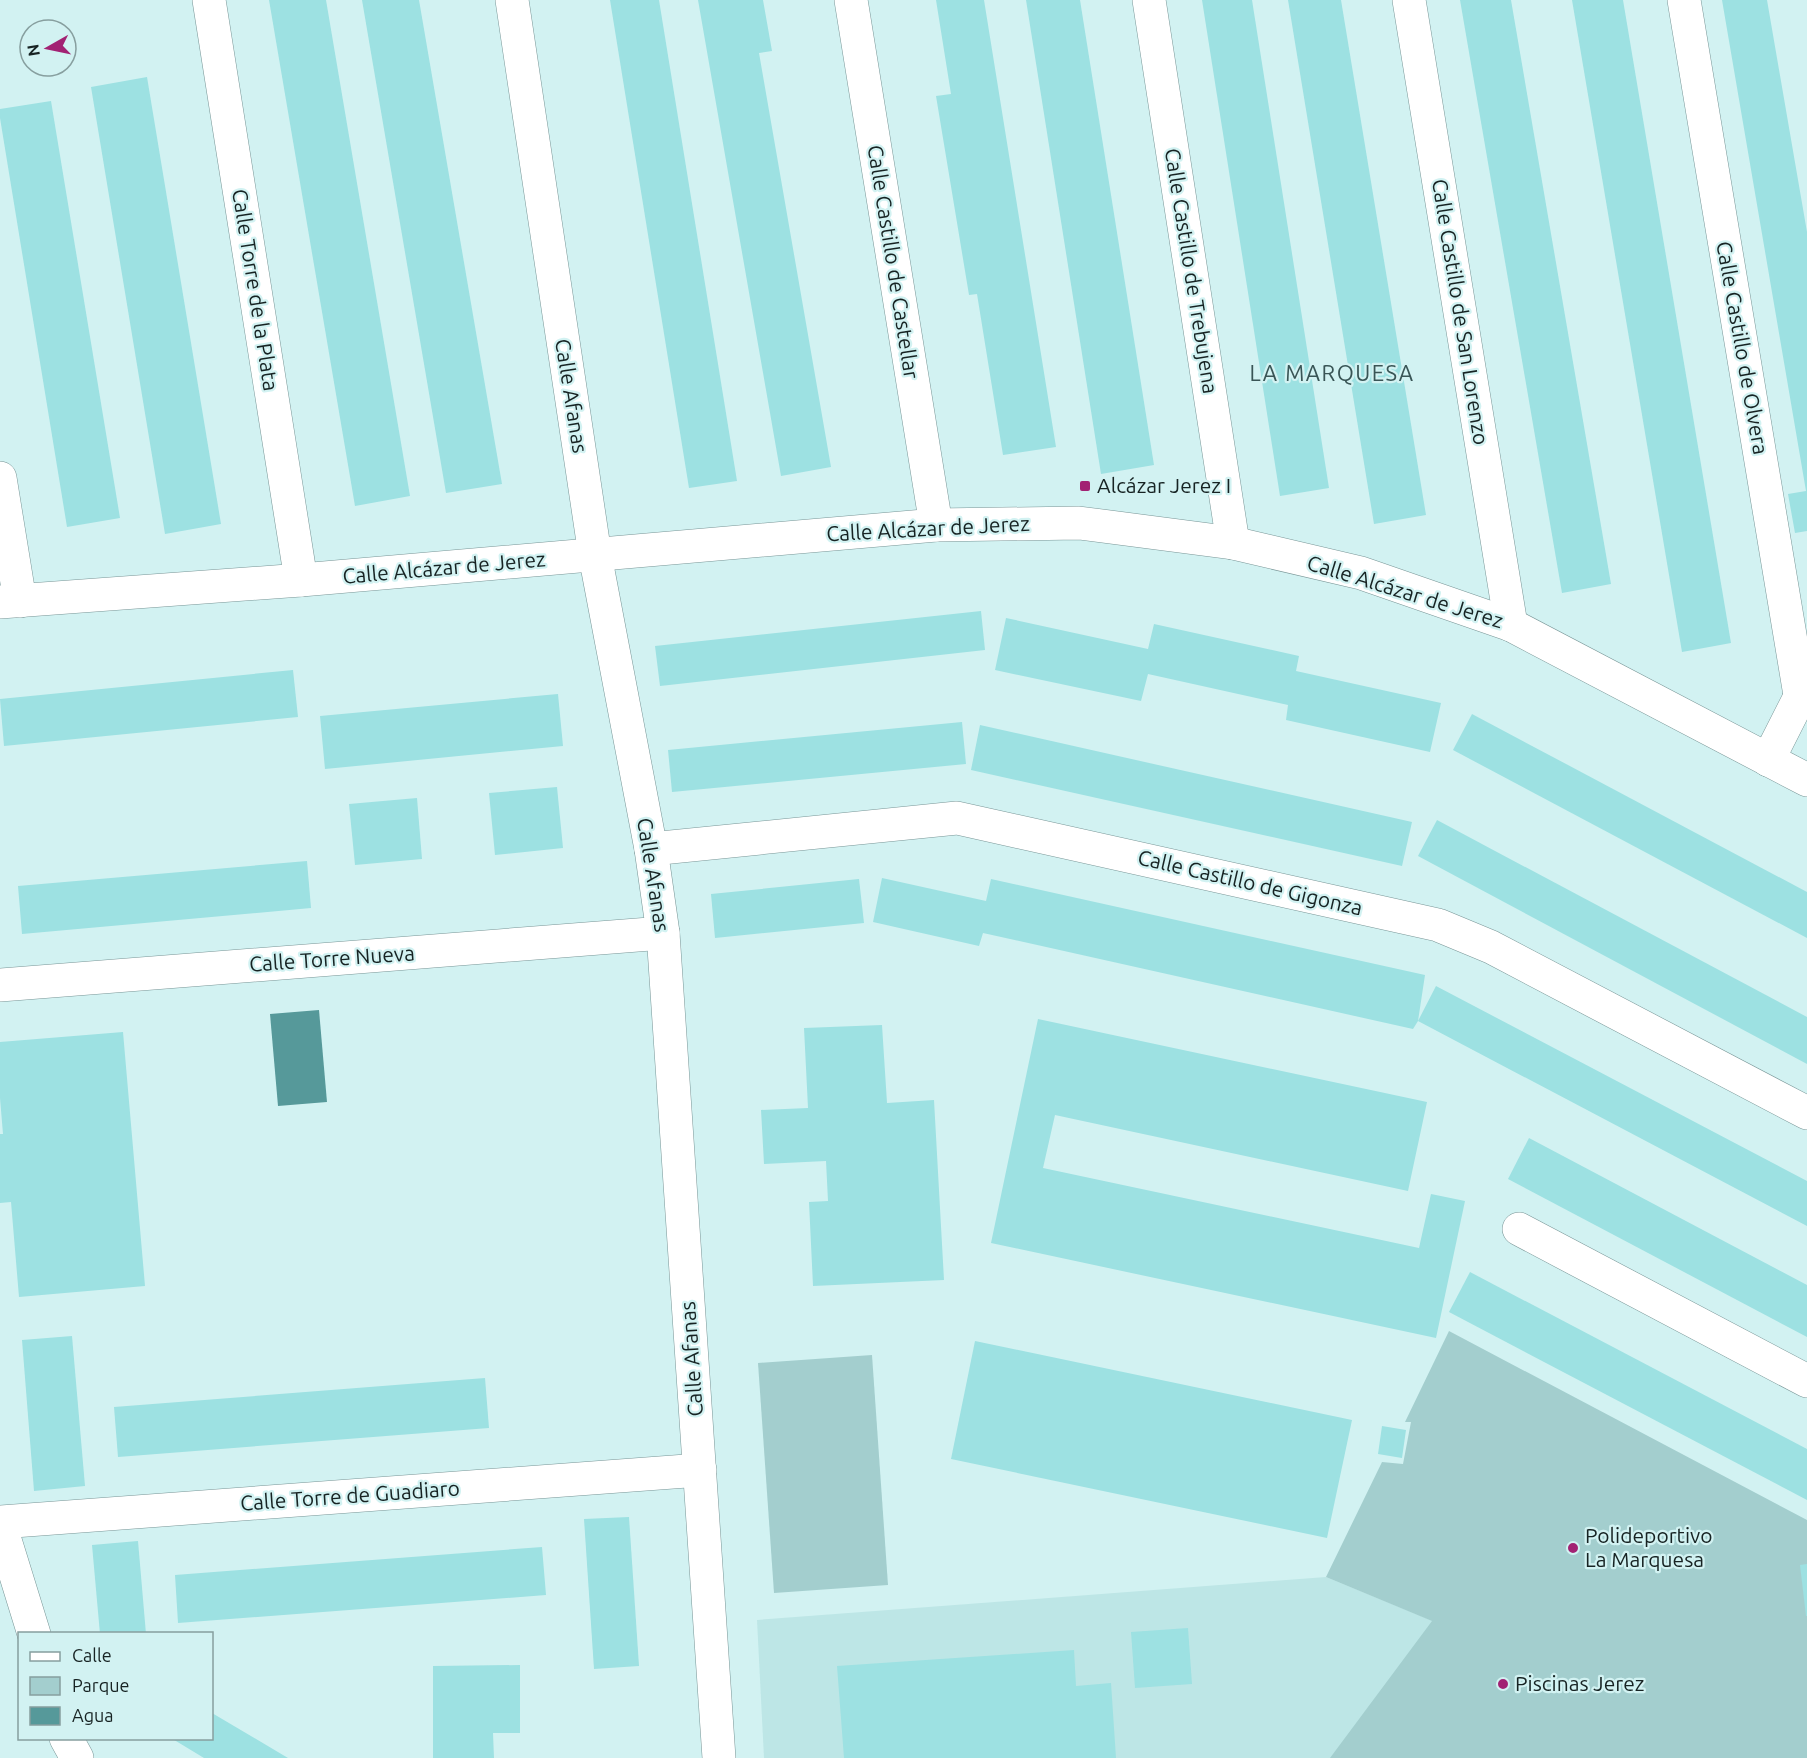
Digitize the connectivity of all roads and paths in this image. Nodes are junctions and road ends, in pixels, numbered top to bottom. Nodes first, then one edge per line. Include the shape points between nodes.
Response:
1 (209, 0) edge
2 (512, 0) edge
3 (851, 0) edge
4 (1149, 0) edge
5 (1409, 0) edge
6 (1684, 0) edge
7 (0, 478) edge
8 (936, 525) junction
9 (1233, 543) junction
10 (595, 555) junction
11 (302, 580) junction
12 (10, 602) edge
13 (1511, 625) junction
14 (1804, 689) edge
15 (1768, 760) junction
16 (1807, 780) edge
17 (651, 849) junction
18 (663, 933) junction
19 (0, 984) edge
20 (1807, 1113) edge
21 (1519, 1229) dead end
22 (1807, 1381) edge
23 (700, 1470) junction
24 (0, 1523) edge
25 (32, 1632) edge
26 (67, 1740) edge
27 (77, 1758) edge
28 (719, 1758) edge

1 - 11 street, Calle Torre de la Plata
2 - 10 street, Calle Afanas
3 - 8 street, Calle Castillo de Castellar
4 - 9 street, Calle Castillo de Trebujena
5 - 13 street, Calle Castillo de San Lorenzo
6 - 14 street, Calle Castillo de Olvera
7 - 12 street
8 - 9 street, Calle Alcázar de Jerez via 1079,523
8 - 10 street, Calle Alcázar de Jerez
9 - 13 street, Calle Alcázar de Jerez via 1361,573
10 - 11 street, Calle Alcázar de Jerez
10 - 17 street, Calle Afanas
11 - 12 street, Calle Alcázar de Jerez
13 - 15 street, Calle Alcázar de Jerez
14 - 15 street
15 - 16 street, Calle Alcázar de Jerez
17 - 18 street, Calle Afanas
17 - 20 street, Calle Castillo de Gigonza via 957,818 1438,926 1491,947
18 - 19 street, Calle Torre Nueva
18 - 23 street, Calle Afanas
21 - 22 street
23 - 24 street, Calle Torre de Guadiaro
23 - 28 street, Calle Afanas
24 - 25 street
26 - 27 street

